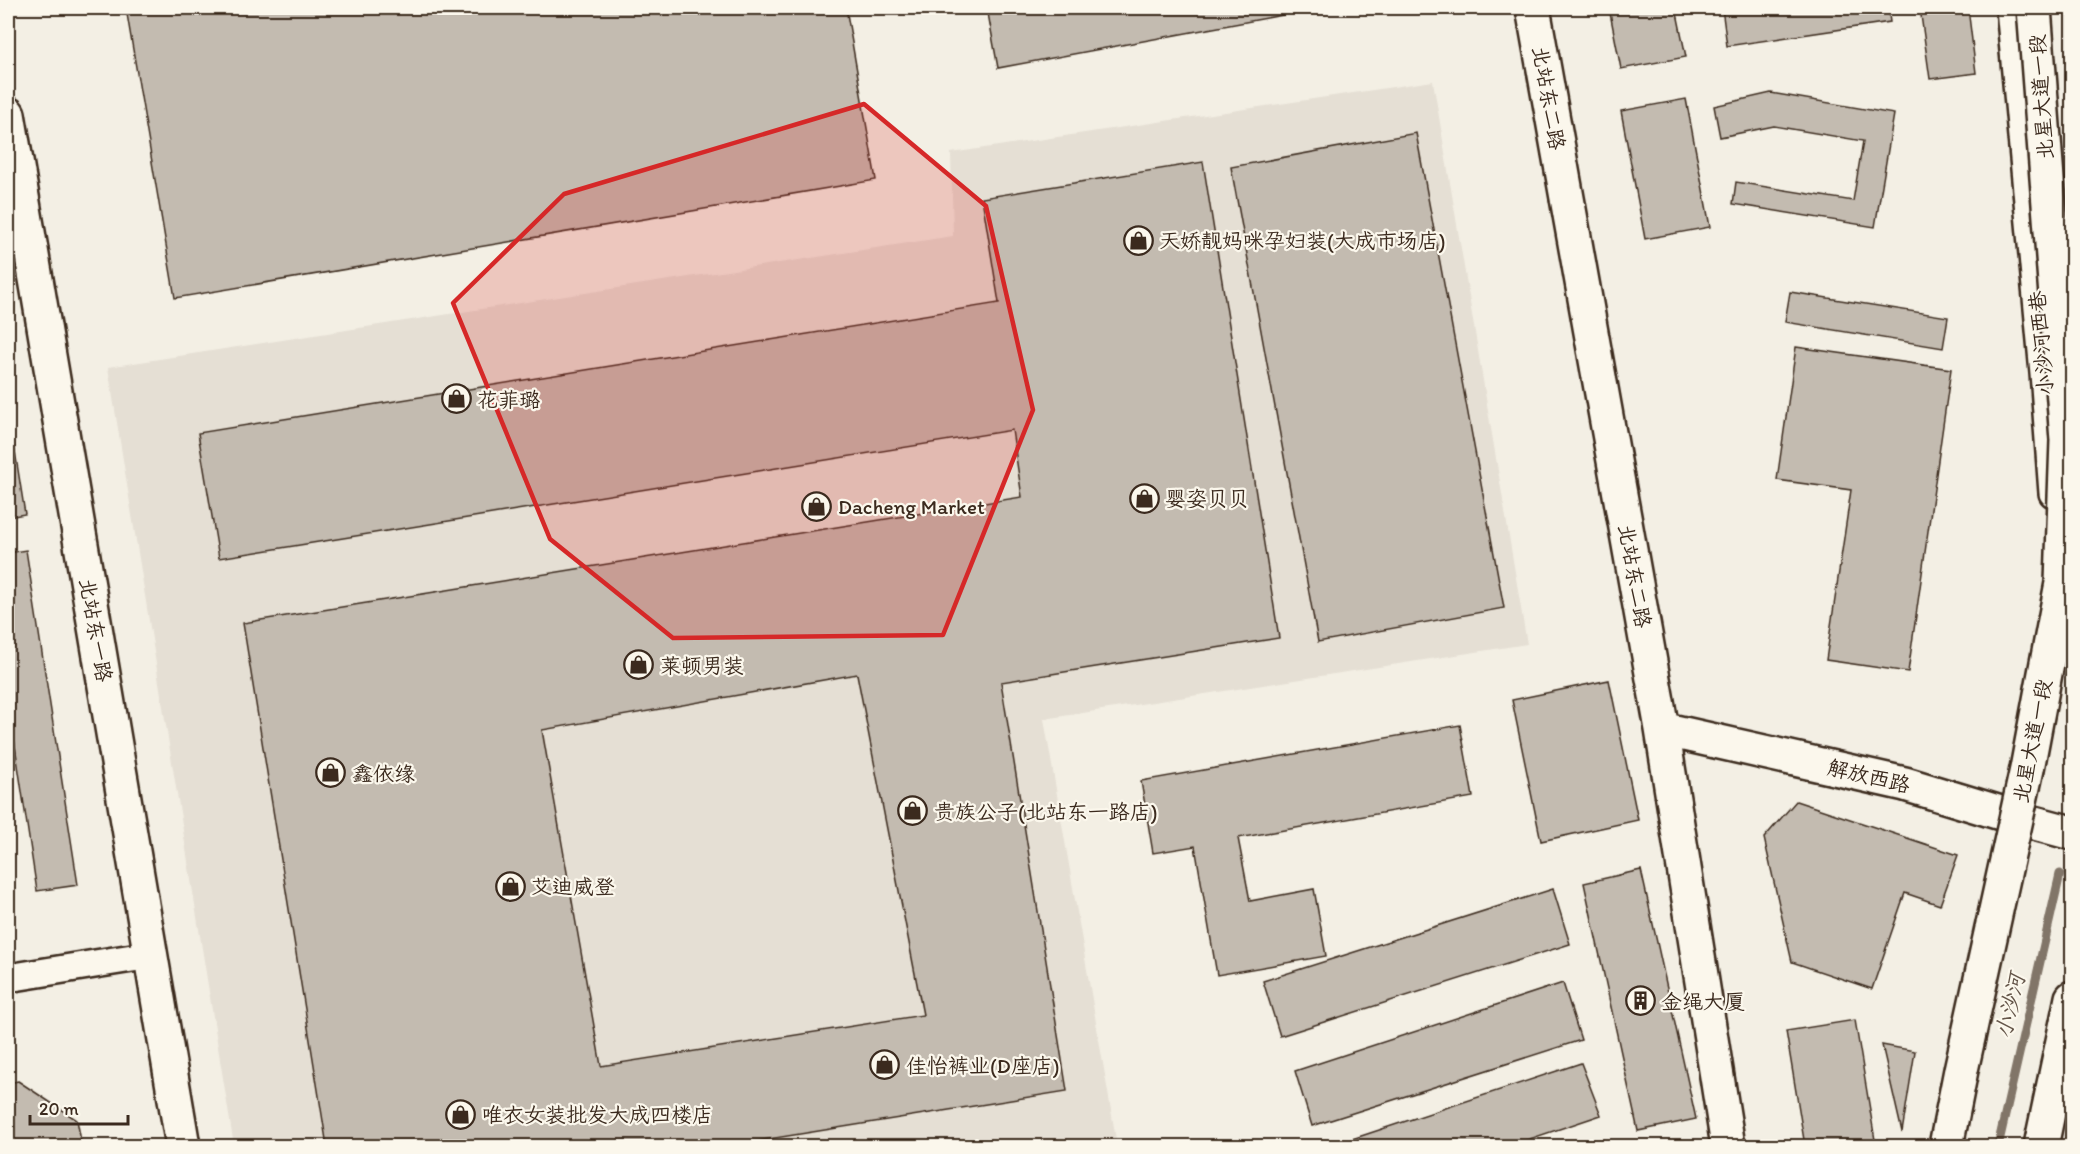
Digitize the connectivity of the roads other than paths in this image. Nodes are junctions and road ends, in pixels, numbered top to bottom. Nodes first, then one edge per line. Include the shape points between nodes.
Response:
1 (1533, 8) edge
2 (2010, 8) edge
3 (2034, 8) edge
4 (8, 114) edge
5 (1662, 729) junction
6 (2027, 821) junction
7 (2073, 833) edge
8 (151, 955) junction
9 (8, 978) edge
10 (2073, 998) edge
11 (183, 1146) edge
12 (1728, 1146) edge
13 (1946, 1146) edge
14 (2041, 1146) edge

1 - 5 main road, 北站东二路
2 - 6 street, 小沙河西巷 via 2054,514 2052,602
3 - 13 main road, 北星大道一段, bridge via 2067,440 2062,583 2027,769
4 - 8 main road, 北站东一路
5 - 6 main road, 解放西路 via 1905,783
5 - 12 main road, 北站东二路
6 - 7 main road, 解放西路
8 - 9 street
8 - 11 main road, 北站东一路
10 - 14 main road

